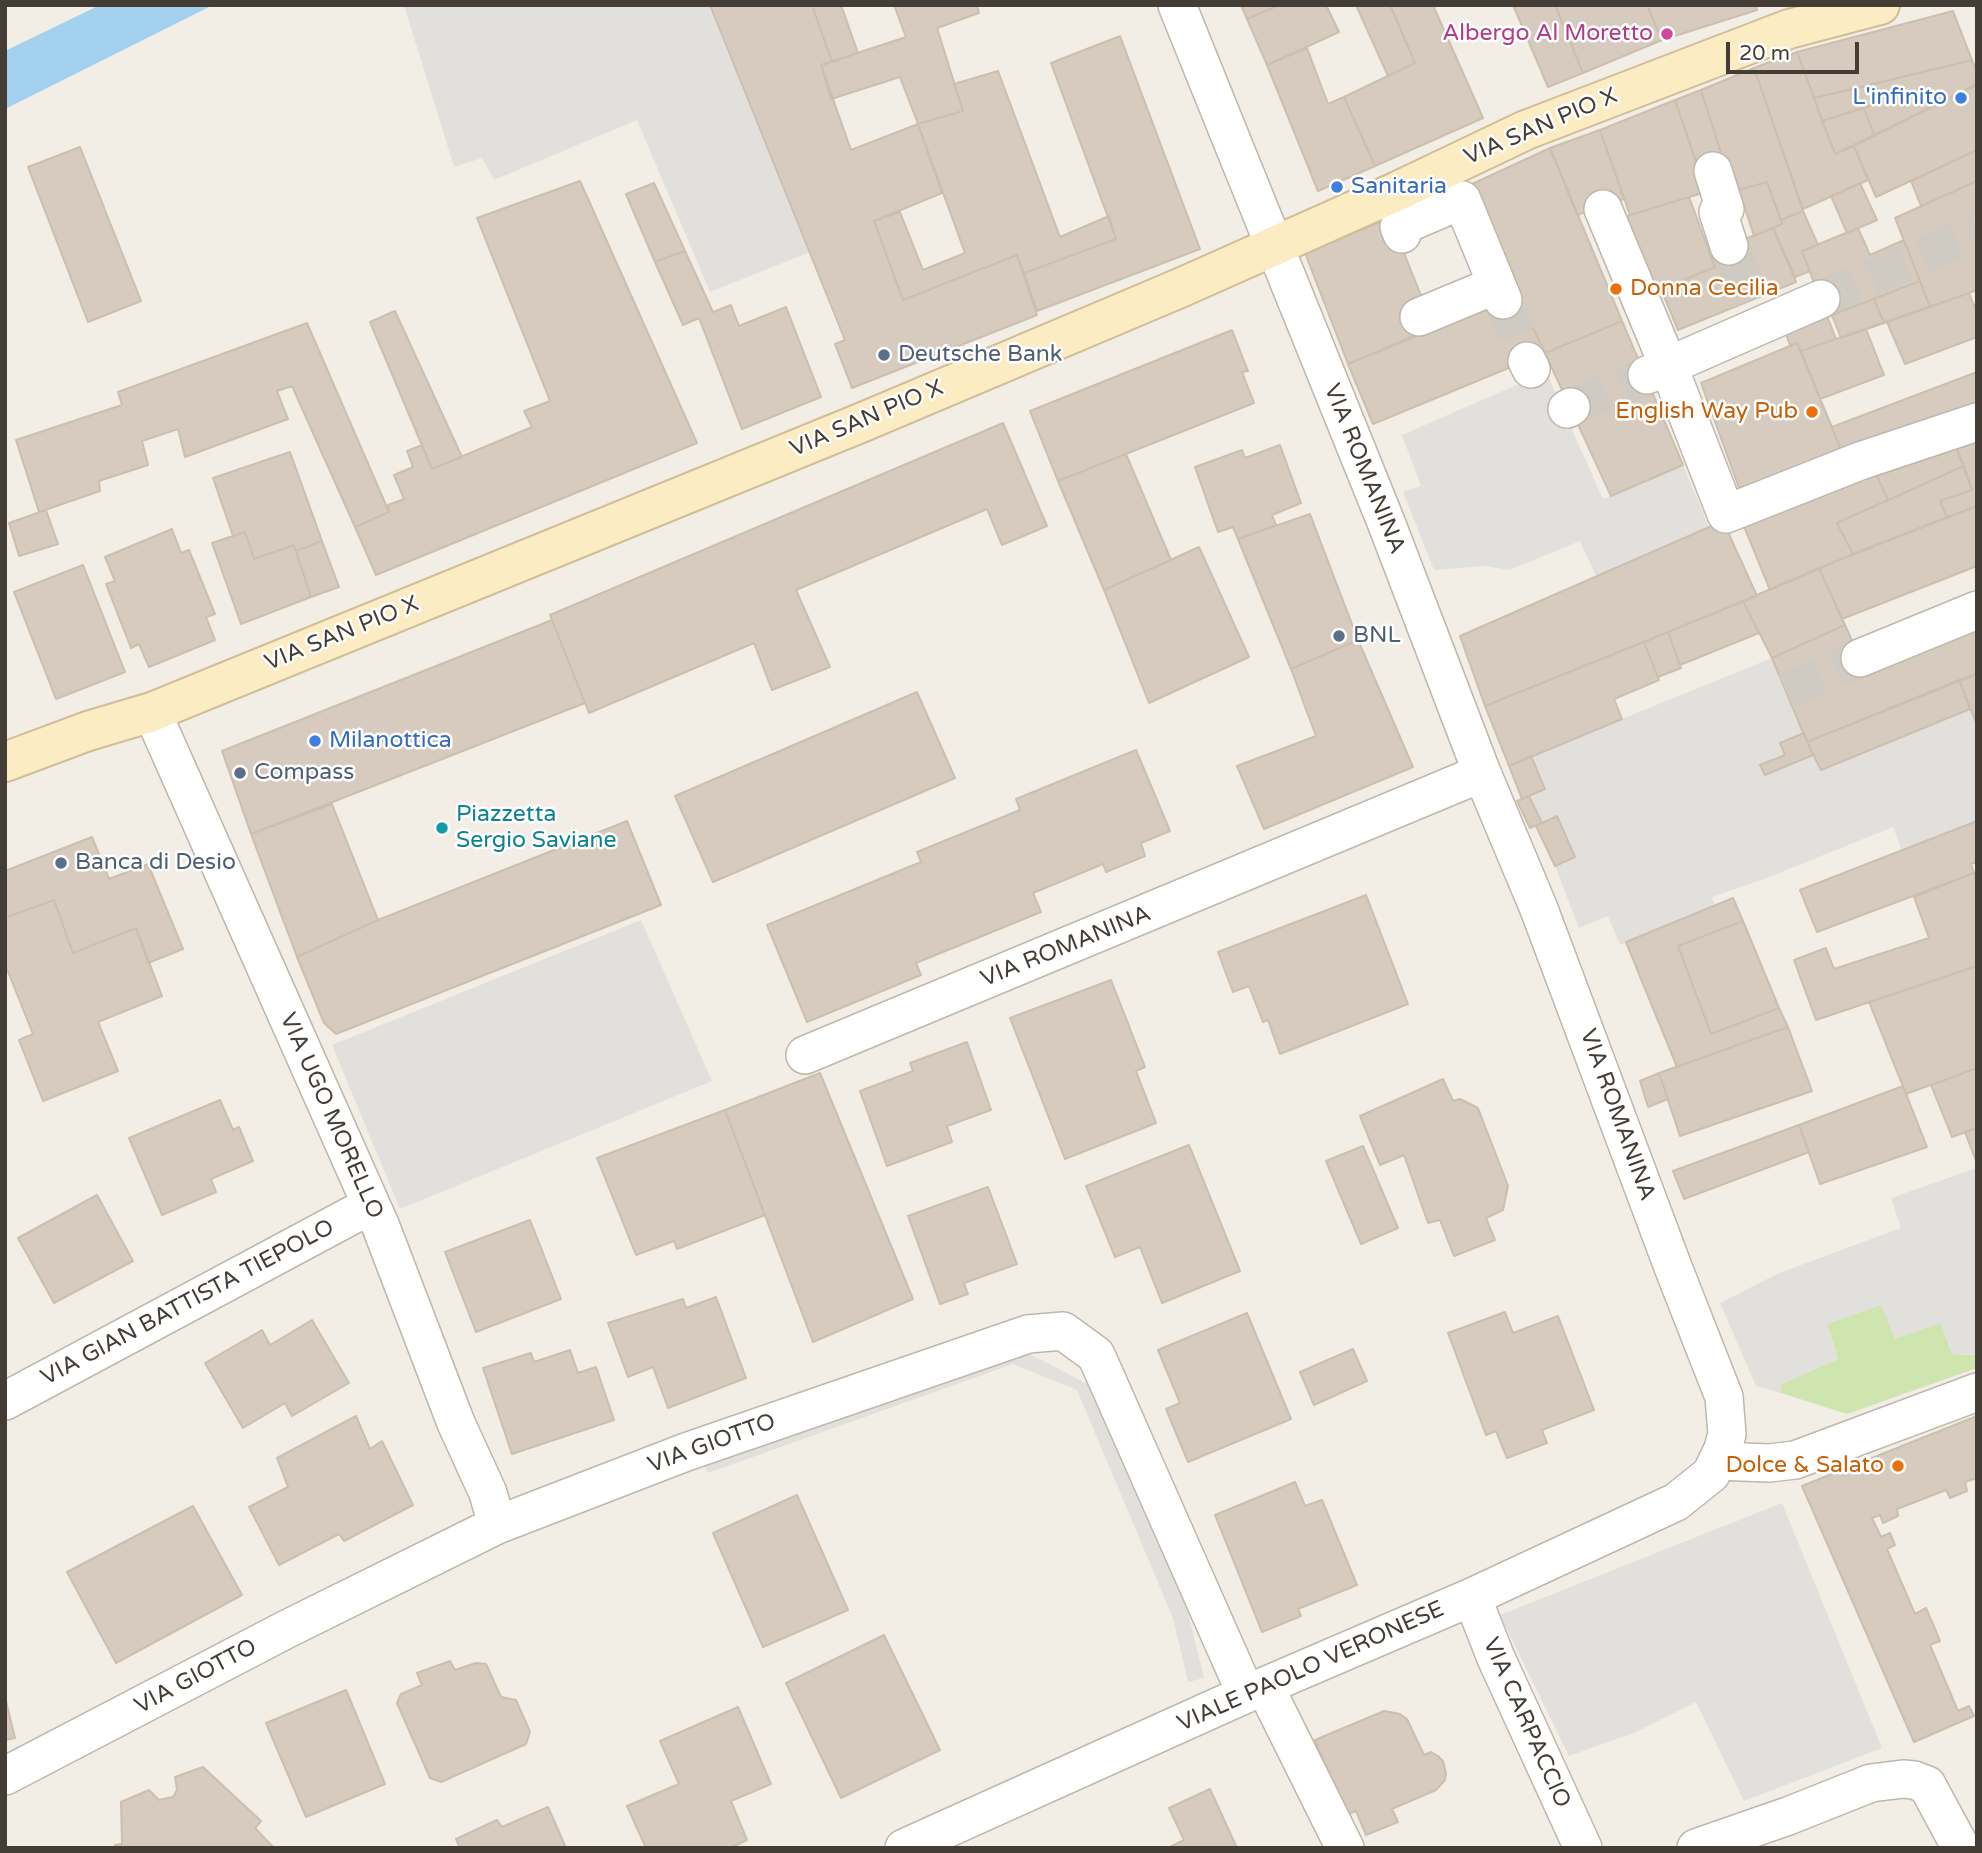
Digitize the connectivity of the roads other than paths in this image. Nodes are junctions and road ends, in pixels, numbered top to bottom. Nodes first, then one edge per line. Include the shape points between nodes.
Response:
1 (1178, 5) edge
2 (1880, 5) edge
3 (1713, 171) dead end
4 (1603, 209) dead end
5 (1402, 234) dead end
6 (1275, 245) junction
7 (1729, 246) tunnel mouth
8 (1821, 299) tunnel mouth
9 (1419, 317) dead end
10 (1657, 371) junction
11 (1977, 422) edge
12 (1977, 610) edge
13 (1860, 658) tunnel mouth
14 (152, 712) junction
15 (5, 762) edge
16 (1482, 773) junction
17 (805, 1055) dead end
18 (371, 1205) junction
19 (1977, 1392) edge
20 (5, 1401) edge
21 (1714, 1468) junction
22 (497, 1525) junction
23 (1472, 1597) junction
24 (1256, 1690) junction
25 (5, 1776) edge
26 (904, 1848) edge
27 (1345, 1848) edge
28 (1583, 1848) edge
29 (1696, 1848) edge
30 (1961, 1848) edge

1 - 6 street, VIA ROMANINA
2 - 6 street, VIA SAN PIO X via 1790,29 1526,130
3 - 7 street via 1726,209 1718,212
4 - 10 street
5 - 9 street via 1399,227 1462,200 1500,292
6 - 14 street, VIA SAN PIO X via 863,422
6 - 16 street, VIA ROMANINA
8 - 10 street via 1756,312
10 - 11 street via 1726,514 1860,461
12 - 13 street
14 - 15 street, VIA SAN PIO X
14 - 18 street, VIA UGO MORELLO
16 - 17 street, VIA ROMANINA
16 - 21 street, VIA ROMANINA via 1539,909 1724,1397 1727,1434
18 - 20 street, VIA GIAN BATTISTA TIEPOLO
18 - 22 street, VIA UGO MORELLO
19 - 21 street via 1795,1460
21 - 23 street, VIALE PAOLO VERONESE via 1676,1502
22 - 24 street, VIA GIOTTO via 686,1452 1028,1334 1063,1331 1096,1355
22 - 25 street, VIA GIOTTO
23 - 24 street, VIALE PAOLO VERONESE
23 - 28 street, VIA CARPACCIO
24 - 26 street, VIALE PAOLO VERONESE
24 - 27 street, VIA GIOTTO
29 - 30 street via 1871,1783 1903,1779 1927,1785

